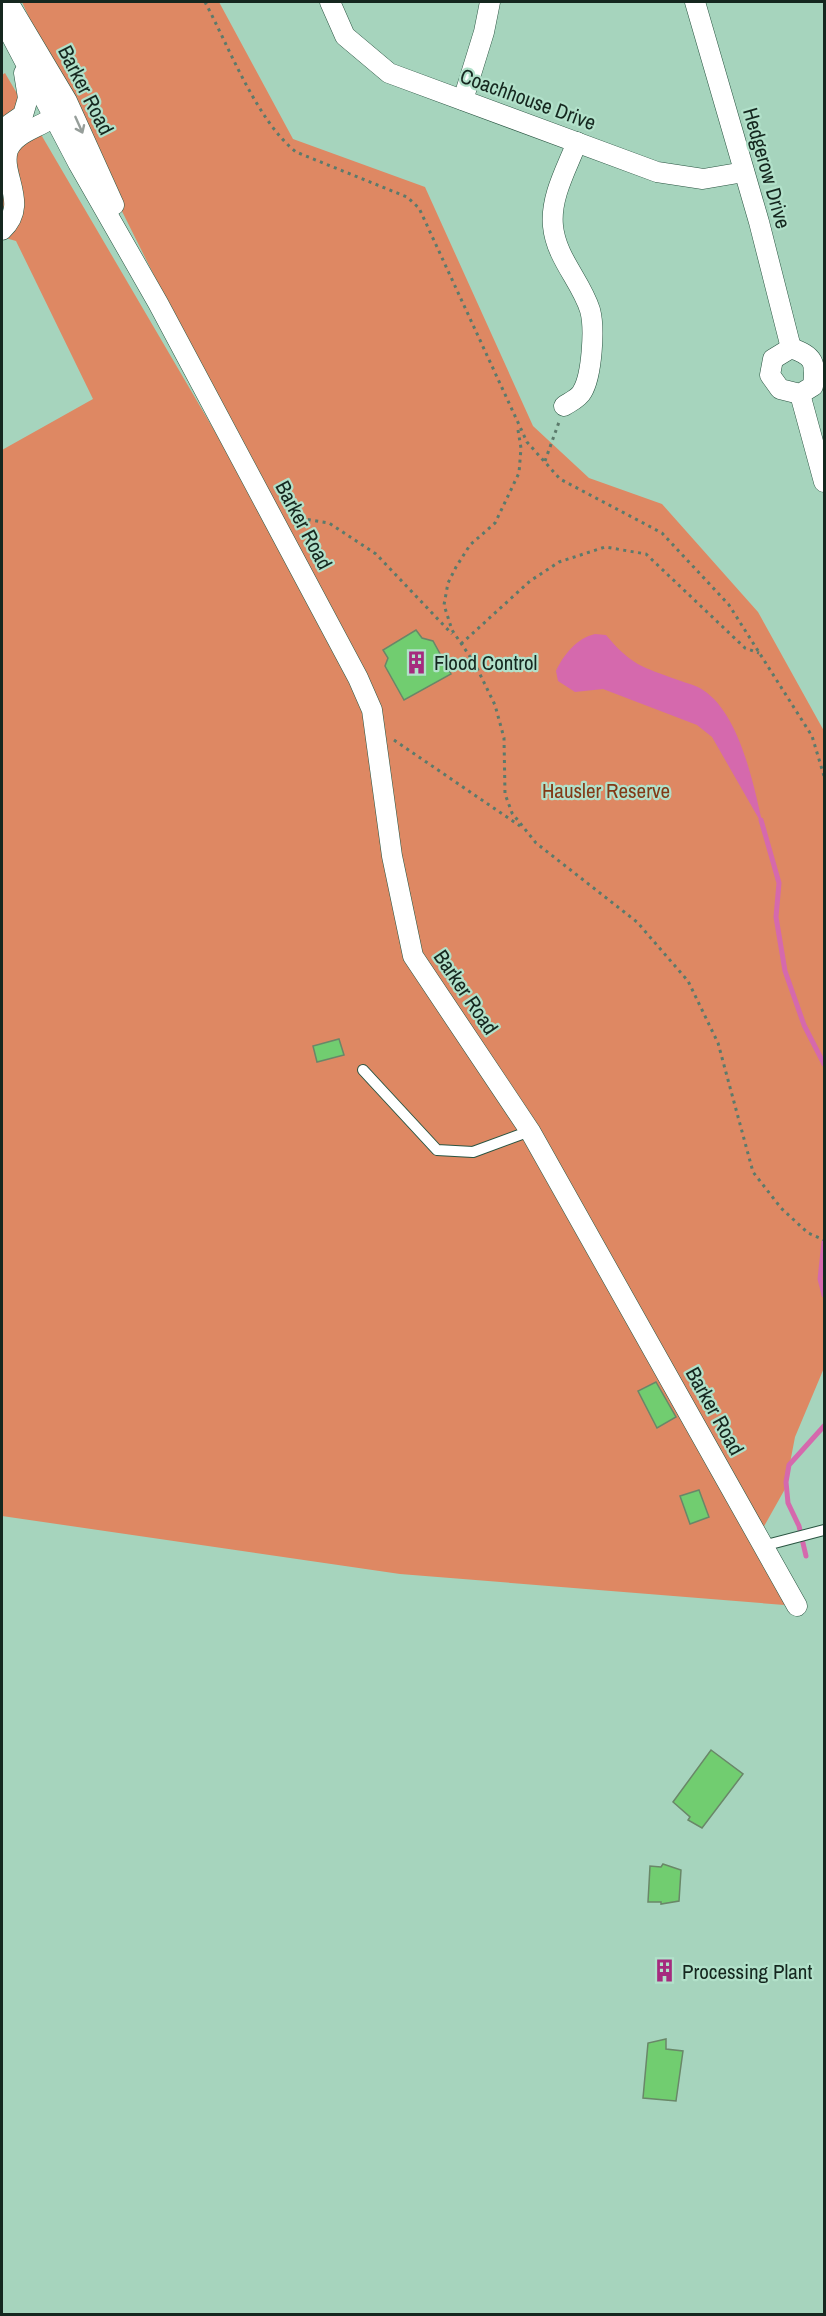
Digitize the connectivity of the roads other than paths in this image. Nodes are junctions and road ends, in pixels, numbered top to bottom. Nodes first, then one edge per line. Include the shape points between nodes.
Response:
1 (8, 2) edge
2 (330, 2) edge
3 (490, 2) edge
4 (694, 2) edge
5 (2, 18) edge
6 (20, 54) junction
7 (46, 62) junction
8 (463, 100) junction
9 (54, 119) junction
10 (2, 134) edge
11 (577, 142) junction
12 (744, 172) junction
13 (2, 230) edge
14 (158, 303) junction
15 (790, 348) junction
16 (820, 367) edge
17 (800, 394) junction
18 (564, 406) road end
19 (825, 482) edge
20 (363, 1070) dead end
21 (530, 1131) junction
22 (821, 1530) edge
23 (764, 1546) junction
24 (797, 1606) dead end

1 - 7 street, Barker Road
2 - 8 street, Coachhouse Drive via 345,36 389,73
3 - 8 street
4 - 12 street, Hedgerow Drive
5 - 6 street, Barker Road
6 - 9 street, Barker Road
6 - 10 street via 27,98 23,115
7 - 9 street via 61,108
7 -> 14 street, Barker Road via 76,118
8 - 11 street, Coachhouse Drive
9 - 13 street via 14,140 8,151 6,164 14,195 13,209
9 - 14 street, Barker Road
11 - 12 street, Coachhouse Drive via 657,172 684,177
11 - 18 street via 554,201 553,226 561,254 590,311 592,339 582,394
12 - 15 street, Hedgerow Drive
14 - 21 street, Barker Road via 372,710 392,856 413,956
15 - 16 street via 807,353
15 - 17 street via 773,359 770,375 780,388
16 - 17 street via 813,386
17 - 19 street
20 - 21 lane via 437,1150 473,1152
21 - 23 street, Barker Road
22 - 23 lane
23 - 24 street, Barker Road

